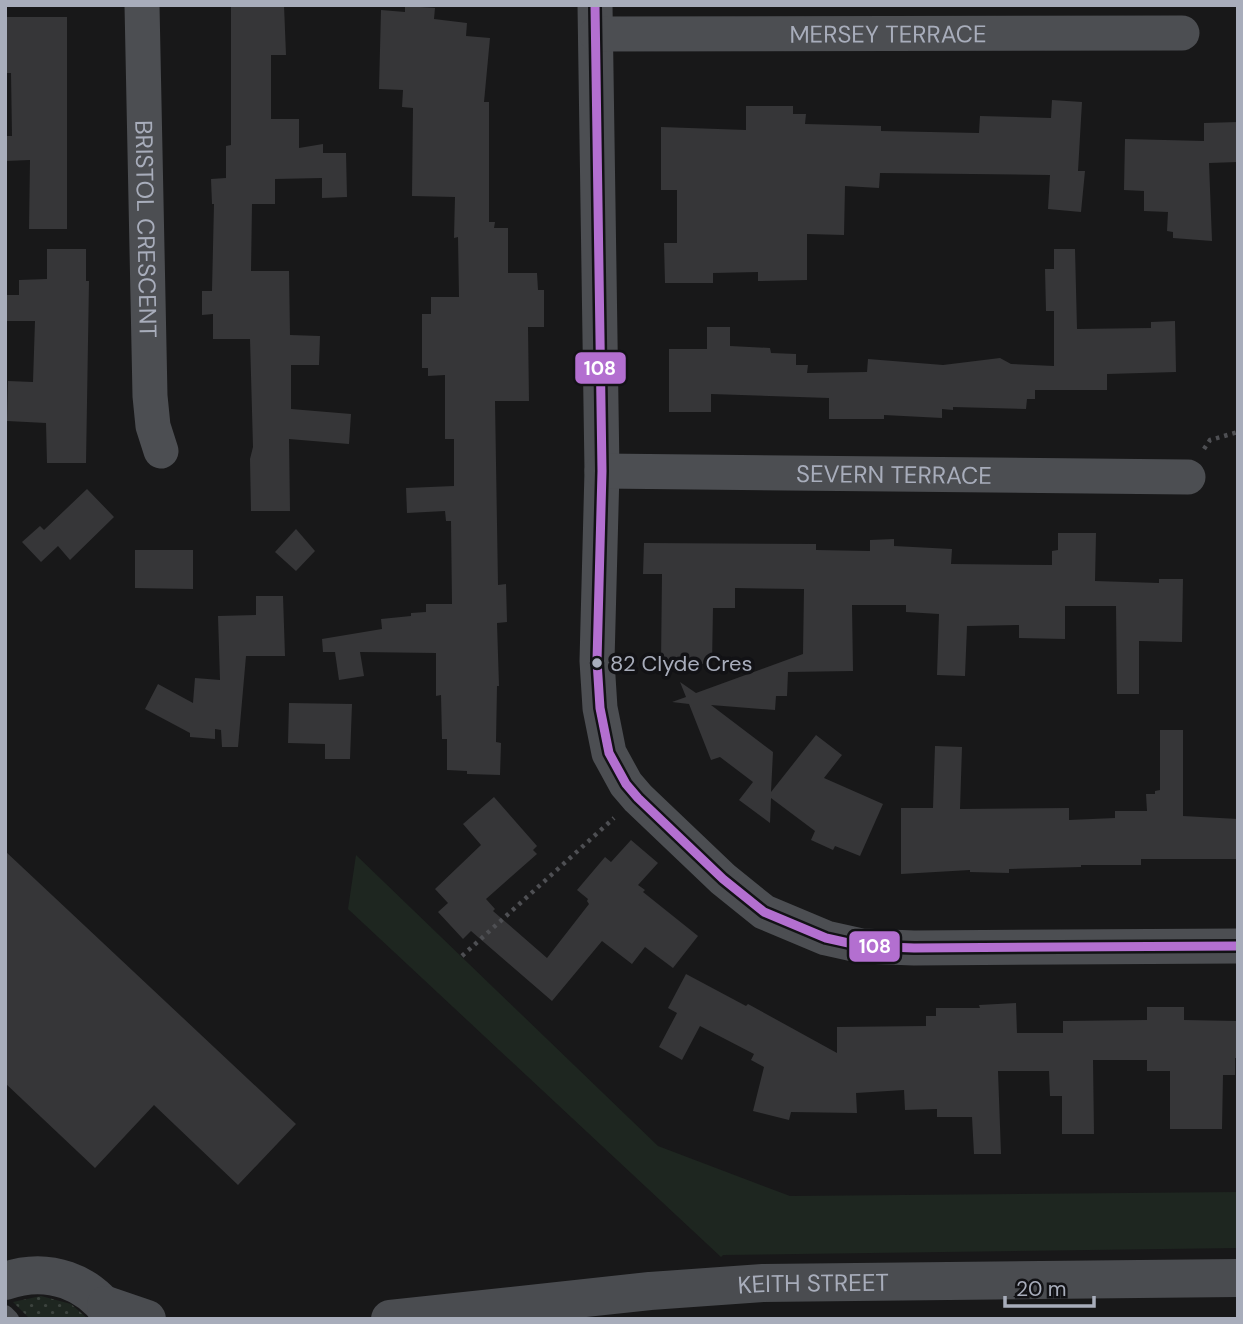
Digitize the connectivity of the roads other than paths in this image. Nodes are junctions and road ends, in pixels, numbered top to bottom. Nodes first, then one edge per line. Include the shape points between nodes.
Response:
1 (142, 5) edge
2 (595, 19) edge
3 (1182, 33) dead end
4 (161, 452) dead end
5 (602, 471) junction
6 (1188, 477) dead end
7 (1238, 946) edge
8 (1238, 1278) edge
9 (5, 1280) edge
10 (110, 1312) edge
11 (5, 1314) edge
12 (10, 1319) edge
13 (147, 1319) edge
14 (390, 1319) edge

1 - 4 street, BRISTOL CRESCENT via 150,396
2 - 3 street, MERSEY TERRACE
2 - 5 street
5 - 6 street, SEVERN TERRACE
5 - 7 street via 597,661 609,753 638,798 764,912 862,946
8 - 14 street, KEITH STREET via 763,1283
9 - 10 street via 50,1275 71,1281 90,1291
10 - 13 street
11 - 12 lane

